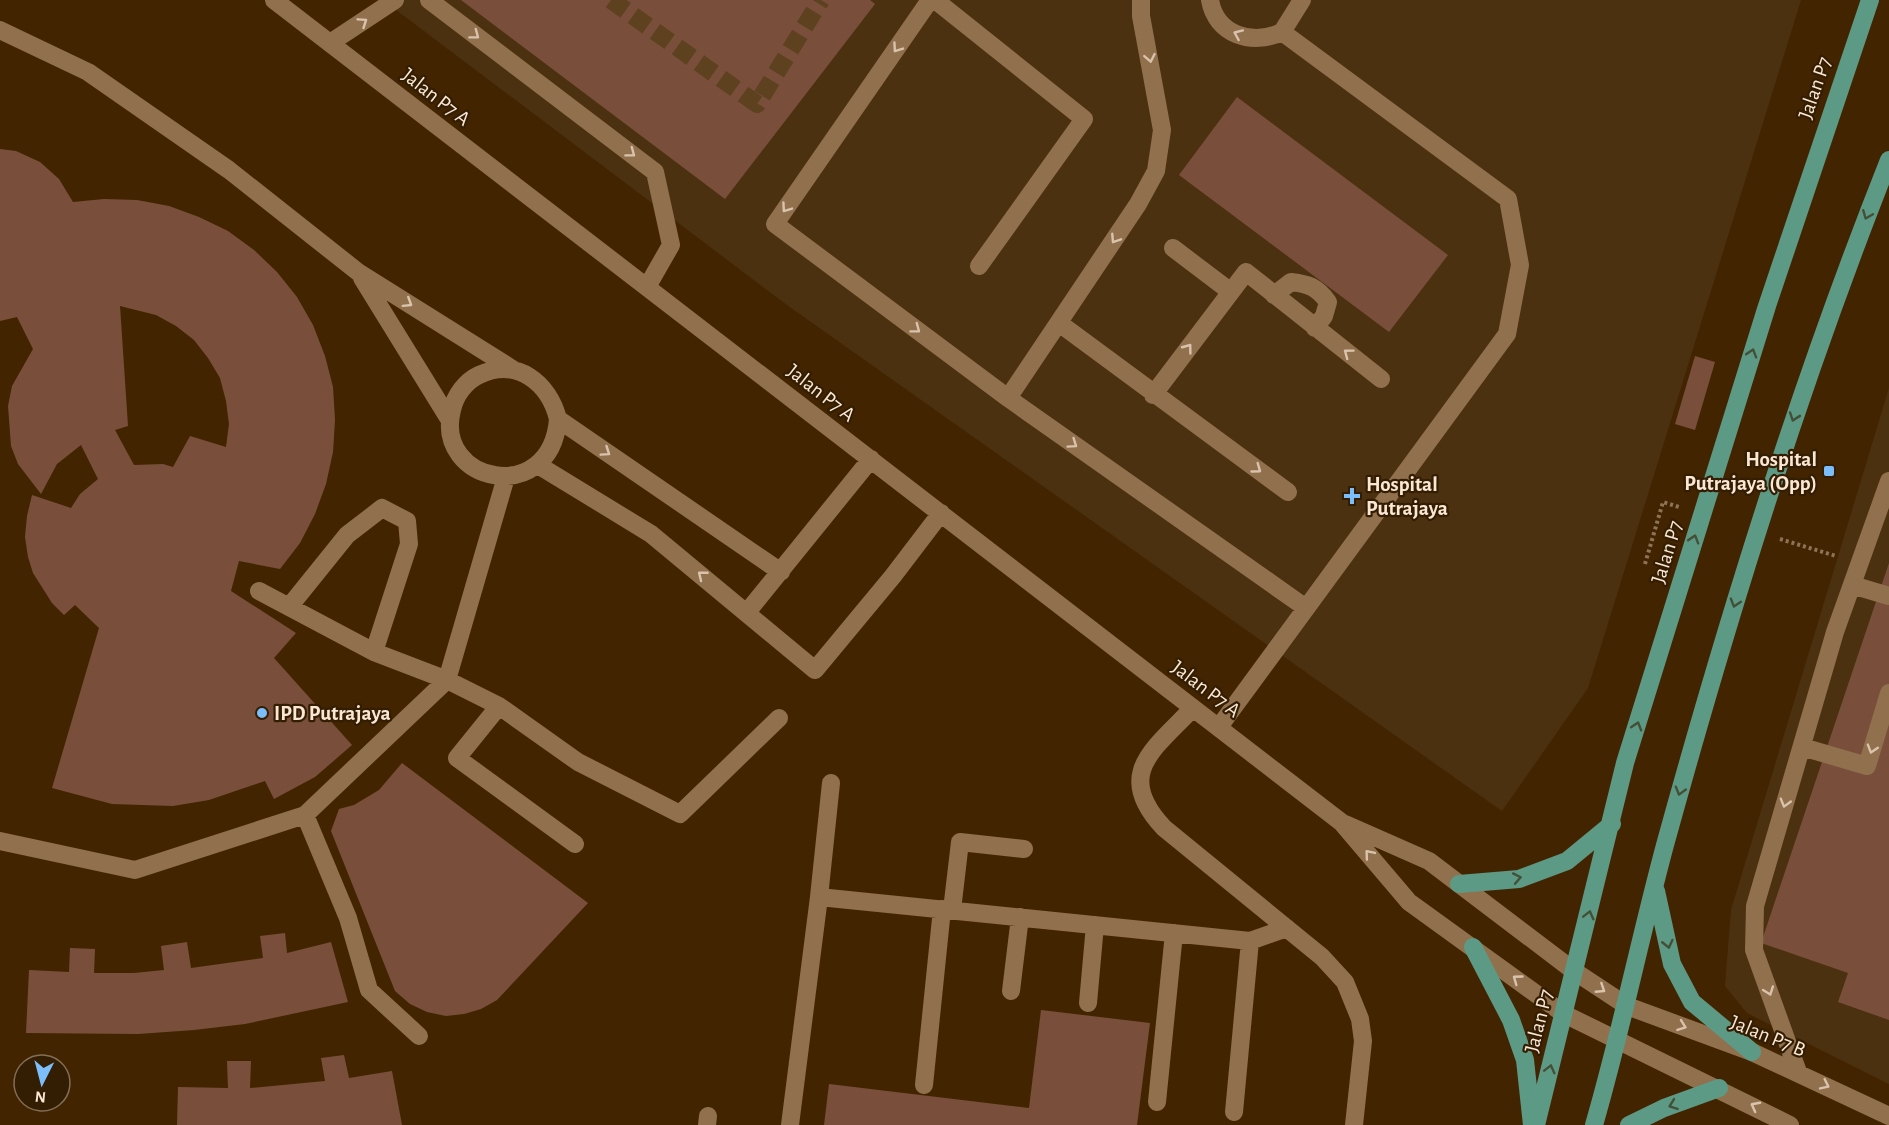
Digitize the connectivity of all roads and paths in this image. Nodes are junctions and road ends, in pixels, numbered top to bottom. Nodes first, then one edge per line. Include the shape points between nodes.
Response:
1 (274, 0) edge
2 (395, 0) edge
3 (429, 0) edge
4 (930, 0) edge
5 (935, 0) edge
6 (1141, 0) edge
7 (1210, 0) edge
8 (1302, 0) edge
9 (1870, 0) edge
10 (0, 30) edge
11 (1282, 32) junction
12 (330, 43) junction
13 (1889, 160) edge
14 (1173, 248) dead end
15 (979, 266) dead end
16 (358, 272) junction
17 (646, 287) junction
18 (1231, 292) junction
19 (1274, 295) junction
20 (1059, 323) junction
21 (1315, 328) junction
22 (514, 370) junction
23 (1381, 379) dead end
24 (1153, 395) junction
25 (1008, 398) junction
26 (449, 419) junction
27 (558, 419) junction
28 (871, 459) junction
29 (538, 465) junction
30 (506, 477) junction
31 (1889, 481) edge
32 (1288, 492) dead end
33 (1663, 502) dead end
34 (941, 513) junction
35 (1645, 564) dead end
36 (781, 572) junction
37 (1852, 585) junction
38 (259, 591) dead end
39 (1889, 596) edge
40 (289, 607) junction
41 (1306, 608) junction
42 (747, 611) junction
43 (374, 652) junction
44 (447, 680) junction
45 (1889, 693) edge
46 (499, 706) junction
47 (1193, 708) junction
48 (779, 718) dead end
49 (1219, 727) junction
50 (1802, 747) junction
51 (831, 783) dead end
52 (305, 815) junction
53 (1341, 822) junction
54 (1612, 824) junction
55 (0, 841) edge
56 (575, 844) dead end
57 (1024, 849) dead end
58 (1459, 884) junction
59 (1655, 887) junction
60 (819, 897) junction
61 (947, 910) junction
62 (1020, 917) junction
63 (1095, 925) junction
64 (1287, 928) junction
65 (1174, 933) junction
66 (1250, 940) junction
67 (1473, 947) junction
68 (1574, 971) junction
69 (1011, 991) dead end
70 (1088, 1003) dead end
71 (1627, 1006) junction
72 (1564, 1014) junction
73 (419, 1036) dead end
74 (1619, 1040) junction
75 (1752, 1052) junction
76 (1798, 1072) junction
77 (924, 1085) dead end
78 (1719, 1088) junction
79 (1157, 1102) dead end
80 (1234, 1112) dead end
81 (1889, 1116) edge
82 (790, 1125) edge
83 (1354, 1125) edge
84 (1534, 1125) edge
85 (1594, 1125) edge
86 (1629, 1125) edge
87 (1790, 1125) edge

1 - 12 street, Jalan P7 A
12 -> 2 street
3 -> 17 street via 655,172 671,245
4 -> 25 street via 775,224
5 - 15 street via 1084,119
6 -> 20 street via 1162,130 1156,171
11 -> 7 street via 1257,40 1232,33 1215,15
8 - 11 street
54 -> 9 main road, Jalan P7 via 1629,752 1763,317
10 - 16 street via 88,72 229,170
11 - 41 street via 1508,199 1520,265 1507,334
12 - 17 street, Jalan P7 A
13 -> 59 main road via 1843,276 1780,456 1711,680
14 - 18 street
16 -> 22 street
16 - 26 street
17 - 28 street, Jalan P7 A
18 - 19 street via 1246,272
24 -> 18 street
19 - 21 street
19 - 21 street via 1291,282 1320,290 1328,302
20 - 24 street
20 - 25 street
23 -> 21 street
22 - 26 street via 479,375 464,386
22 - 27 street via 531,376 544,387
24 -> 32 street
25 -> 41 street
26 - 30 street via 451,437 459,454 480,471
27 - 29 street via 550,452
27 -> 36 street
28 - 34 street, Jalan P7 A
28 - 36 street
29 - 30 street via 523,474
42 -> 29 street via 651,534
30 - 44 street
31 - 37 street
33 - 35 path
34 - 42 street via 815,670
34 - 47 street, Jalan P7 A
36 - 42 street
37 - 39 street
37 - 50 street
38 - 40 street
40 - 43 street
40 - 43 street via 347,535 382,508 407,521 409,543
41 - 49 street
43 - 44 street
44 - 46 street
44 - 52 street
45 -> 50 street via 1867,766
46 - 48 street via 578,762 680,814
46 - 56 street via 457,758
47 - 49 street, Jalan P7 A
47 - 64 street via 1146,759 1141,772 1142,800 1164,828
49 - 53 street, Jalan P7 A
50 -> 76 street via 1755,906 1754,950
51 - 60 street
52 - 55 street via 135,870
52 - 73 street via 348,918 369,990
53 - 58 street, Jalan P7 A via 1429,861
67 -> 53 street, Jalan P7 A via 1409,902
58 -> 54 main road via 1519,879 1567,861
68 -> 54 main road, Jalan P7
57 - 61 street via 960,842
58 - 68 street, Jalan P7 A
59 - 71 main road
59 -> 75 main road via 1672,964 1692,1002
60 - 61 street
60 - 82 street
61 - 62 street
61 - 77 street
62 - 63 street
62 - 69 street
63 - 65 street
63 - 70 street
64 - 66 street
64 - 83 street via 1334,969 1353,997 1363,1041
65 - 66 street
65 - 79 street
66 - 80 street
72 -> 67 street, Jalan P7 A
67 - 84 main road via 1512,1020 1525,1060
68 -> 71 street, Jalan P7 B
68 - 72 main road, Jalan P7
71 - 74 main road
71 -> 75 street, Jalan P7 B
72 - 74 street, Jalan P7 A
84 -> 72 main road, Jalan P7
74 - 78 street
74 - 85 main road
75 - 76 street, Jalan P7 B
76 -> 81 street, Jalan P7 B
78 -> 86 main road
87 -> 78 street

